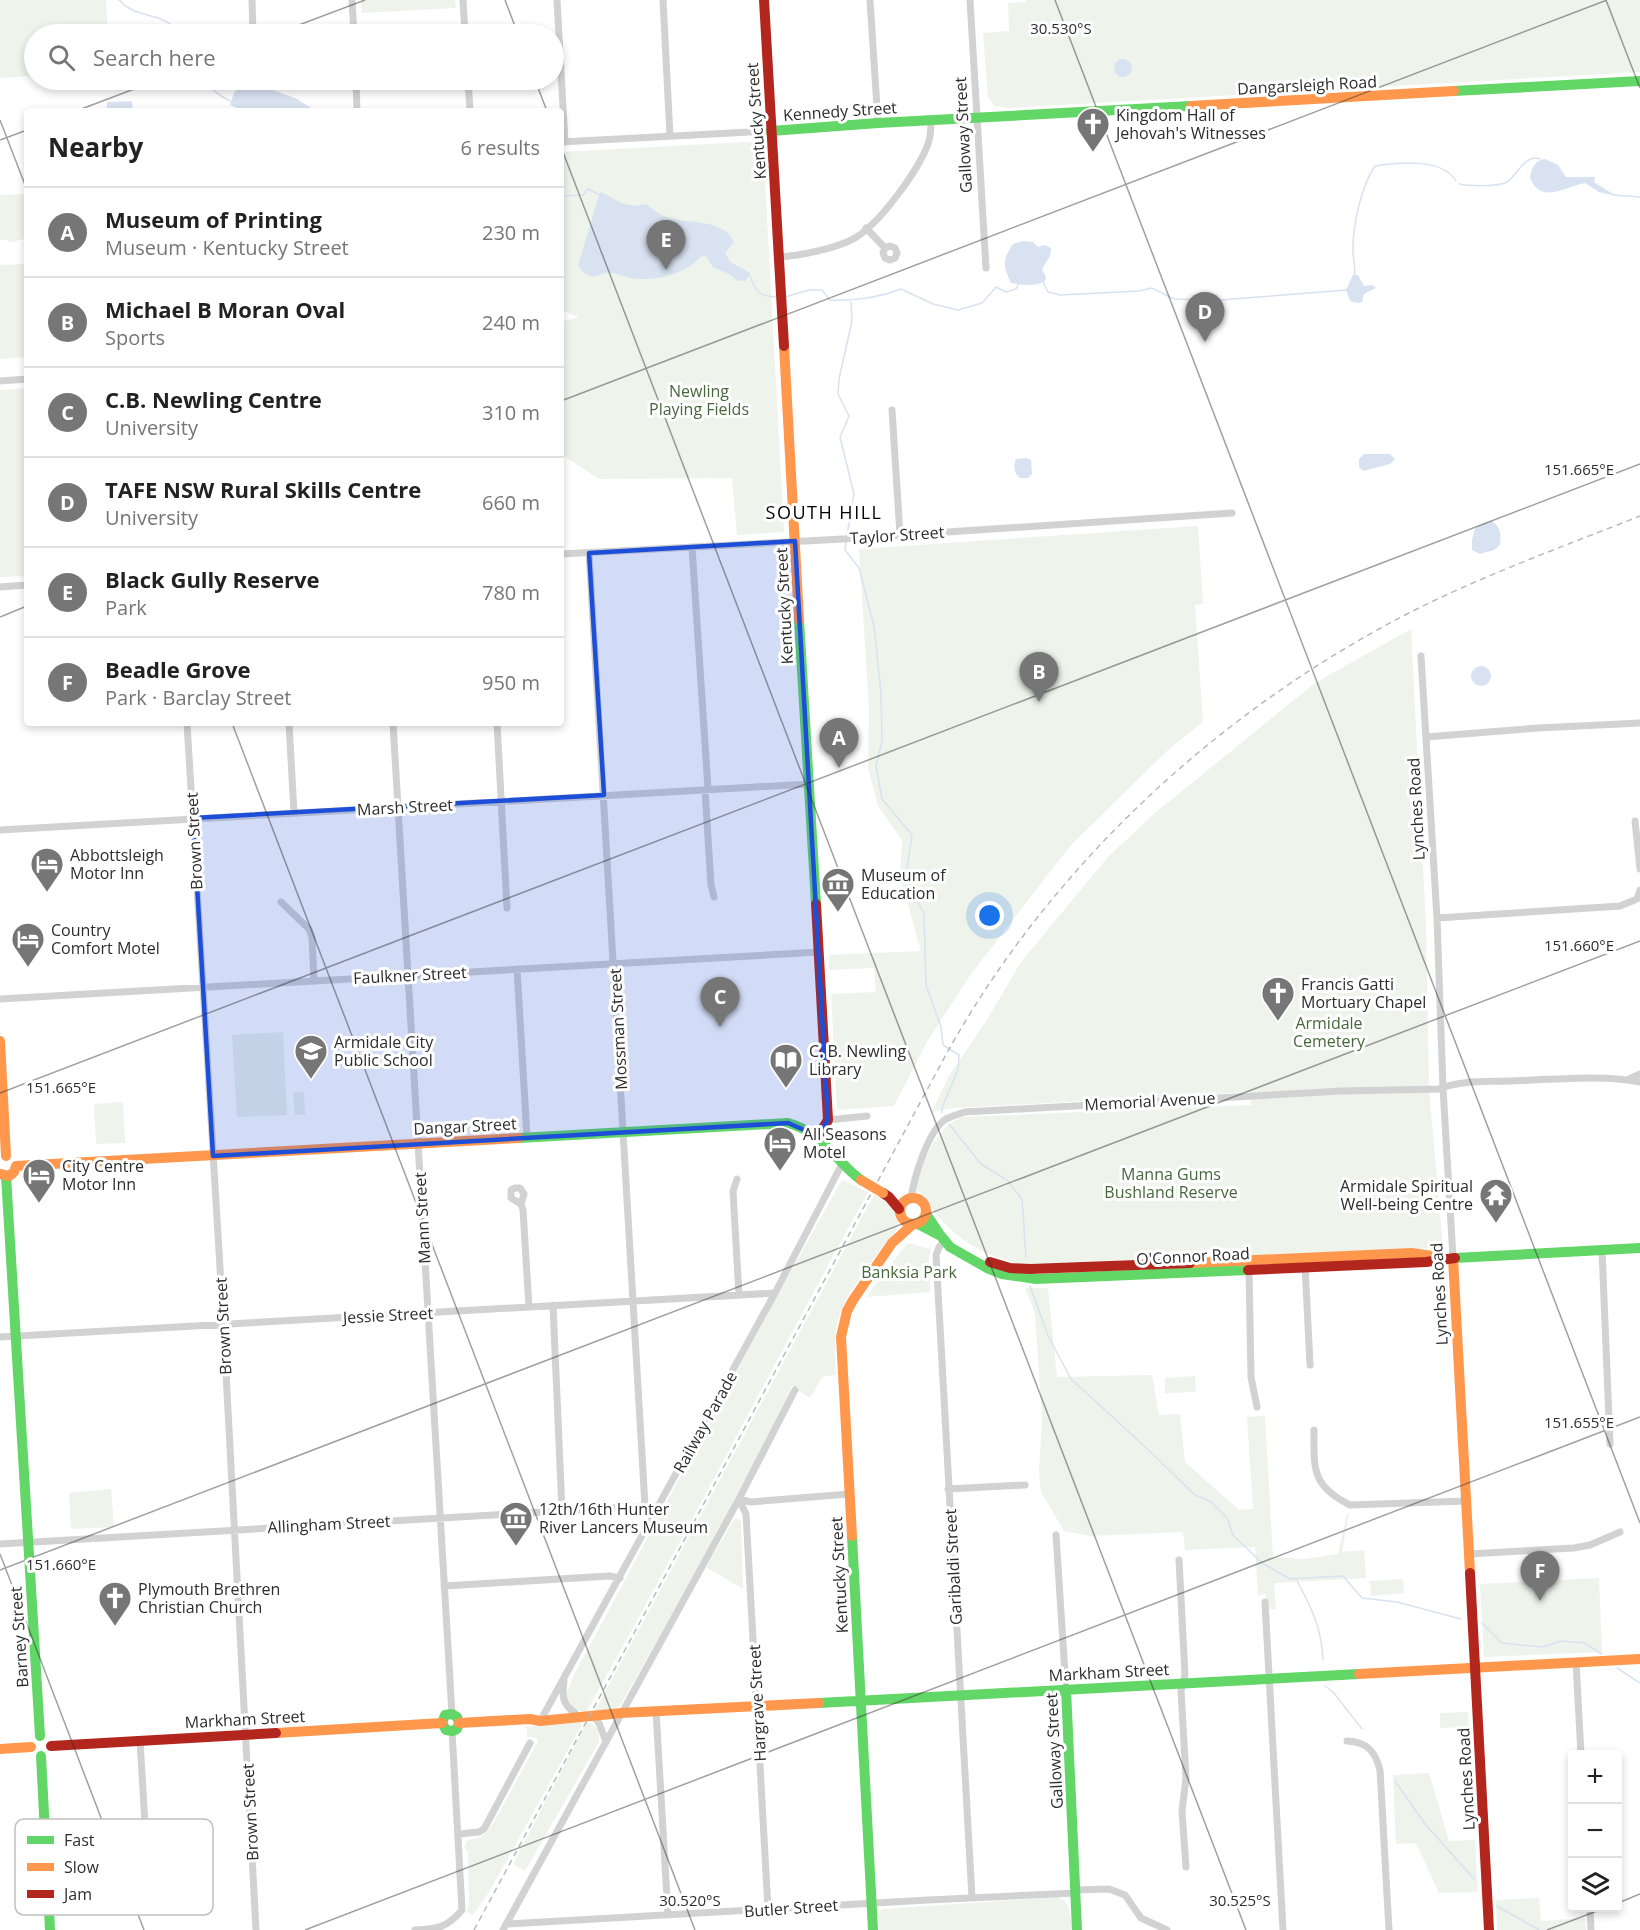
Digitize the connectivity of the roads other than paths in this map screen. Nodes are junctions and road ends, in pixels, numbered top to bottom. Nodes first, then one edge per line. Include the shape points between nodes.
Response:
1 (252, 0) edge
2 (352, 0) edge
3 (463, 0) edge
4 (557, 0) edge
5 (663, 0) edge
6 (764, 0) edge
7 (870, 0) edge
8 (970, 0) edge
9 (253, 24) edge
10 (353, 24) edge
11 (464, 24) edge
12 (558, 24) edge
13 (1640, 81) edge
14 (356, 90) edge
15 (469, 90) edge
16 (561, 90) edge
17 (357, 108) edge
18 (470, 108) edge
19 (562, 108) edge
20 (976, 119) junction
21 (931, 122) junction
22 (878, 123) junction
23 (771, 131) junction
24 (670, 136) junction
25 (564, 142) edge
26 (866, 228) junction
27 (885, 248) dead end
28 (779, 257) junction
29 (986, 268) dead end
30 (24, 379) edge
31 (0, 381) edge
32 (892, 410) dead end
33 (1232, 513) dead end
34 (900, 535) junction
35 (795, 541) junction
36 (692, 547) junction
37 (589, 553) junction
38 (564, 554) edge
39 (24, 585) edge
40 (0, 587) edge
41 (1421, 656) dead end
42 (1640, 723) edge
43 (187, 726) edge
44 (289, 726) edge
45 (393, 726) edge
46 (497, 726) edge
47 (1426, 737) junction
48 (810, 784) junction
49 (706, 789) junction
50 (604, 795) junction
51 (501, 801) junction
52 (398, 808) junction
53 (294, 813) junction
54 (193, 818) junction
55 (1635, 821) dead end
56 (0, 830) edge
57 (1640, 869) edge
58 (1640, 890) edge
59 (714, 897) dead end
60 (1639, 901) edge
61 (281, 902) dead end
62 (507, 908) dead end
63 (1437, 918) junction
64 (819, 952) junction
65 (614, 964) junction
66 (517, 969) junction
67 (408, 975) junction
68 (314, 981) junction
69 (202, 987) junction
70 (0, 999) edge
71 (0, 1041) edge
72 (1640, 1074) edge
73 (1629, 1079) junction
74 (1640, 1082) edge
75 (1443, 1088) junction
76 (867, 1116) dead end
77 (828, 1120) junction
78 (624, 1132) junction
79 (818, 1136) junction
80 (527, 1137) junction
81 (418, 1143) junction
82 (213, 1156) junction
83 (3, 1157) edge
84 (842, 1164) junction
85 (16, 1166) junction
86 (3, 1175) edge
87 (737, 1179) dead end
88 (886, 1195) junction
89 (908, 1199) junction
90 (521, 1204) dead end
91 (926, 1214) junction
92 (908, 1219) junction
93 (944, 1238) junction
94 (1640, 1248) edge
95 (1602, 1250) junction
96 (1453, 1258) junction
97 (1304, 1261) junction
98 (1249, 1269) junction
99 (775, 1293) junction
100 (739, 1295) junction
101 (634, 1301) junction
102 (553, 1305) junction
103 (529, 1307) junction
104 (428, 1312) junction
105 (223, 1324) junction
106 (16, 1336) junction
107 (0, 1337) edge
108 (1310, 1365) dead end
109 (795, 1390) dead end
110 (1257, 1407) dead end
111 (1314, 1430) dead end
112 (1610, 1444) dead end
113 (1025, 1485) dead end
114 (948, 1489) junction
115 (849, 1494) junction
116 (739, 1499) junction
117 (1466, 1501) junction
118 (645, 1506) junction
119 (658, 1507) junction
120 (562, 1511) junction
121 (439, 1518) junction
122 (234, 1530) junction
123 (1620, 1532) dead end
124 (1056, 1535) dead end
125 (28, 1542) junction
126 (0, 1544) edge
127 (1469, 1554) junction
128 (1179, 1560) dead end
129 (620, 1578) junction
130 (444, 1586) junction
131 (1265, 1602) dead end
132 (1640, 1659) edge
133 (1576, 1662) junction
134 (1474, 1668) junction
135 (1269, 1678) junction
136 (564, 1679) junction
137 (1183, 1683) junction
138 (1066, 1689) junction
139 (961, 1694) junction
140 (861, 1700) junction
141 (758, 1706) junction
142 (656, 1711) junction
143 (452, 1713) junction
144 (621, 1713) junction
145 (577, 1715) junction
146 (543, 1716) junction
147 (593, 1716) junction
148 (530, 1719) junction
149 (442, 1723) junction
150 (456, 1727) junction
151 (245, 1734) junction
152 (40, 1736) junction
153 (140, 1741) junction
154 (1347, 1741) dead end
155 (606, 1742) junction
156 (530, 1743) dead end
157 (51, 1746) junction
158 (31, 1747) junction
159 (0, 1749) edge
160 (1581, 1750) edge
161 (41, 1756) junction
162 (44, 1819) edge
163 (144, 1819) edge
164 (459, 1834) junction
165 (1186, 1867) dead end
166 (1076, 1892) junction
167 (972, 1898) junction
168 (871, 1903) junction
169 (768, 1909) junction
170 (1590, 1912) edge
171 (49, 1915) edge
172 (668, 1915) junction
173 (505, 1927) edge
174 (50, 1930) edge
175 (256, 1930) edge
176 (415, 1930) edge
177 (873, 1930) edge
178 (1077, 1930) edge
179 (1167, 1930) edge
180 (1283, 1930) edge
181 (1389, 1930) edge
182 (1490, 1930) edge
183 (1591, 1930) edge

1 - 9 street
2 - 10 street
3 - 11 street
4 - 12 street
5 - 24 street
6 - 23 street, Kentucky Street
7 - 22 street
8 - 20 street, Galloway Street
13 - 20 street, Dangarsleigh Road
14 - 17 street
15 - 18 street
16 - 19 street
20 - 21 street, Kennedy Street
20 - 29 street, Galloway Street
21 - 22 street, Kennedy Street
21 - 26 street via 923,154 896,198
22 - 23 street, Kennedy Street
23 - 24 street, Kennedy Street
23 - 28 street, Kentucky Street
24 - 25 street, Kennedy Street
26 - 27 street
26 - 28 street via 855,238 835,245
28 - 35 street, Kentucky Street
30 - 31 street
32 - 34 street
33 - 34 street, Taylor Street
34 - 35 street, Taylor Street
35 - 36 street, Taylor Street
35 - 48 street, Kentucky Street
36 - 37 street, Taylor Street
36 - 49 street
37 - 38 street, Taylor Street
37 - 50 street, Mossman Street
39 - 40 street
41 - 47 street, Lynches Road
42 - 47 street
43 - 54 street, Brown Street
44 - 53 street
45 - 52 street, Mann Street
46 - 51 street
47 - 63 street, Lynches Road
48 - 49 street, Marsh Street
48 - 64 street, Kentucky Street
49 - 50 street, Marsh Street
49 - 59 street
50 - 51 street, Marsh Street
50 - 65 street, Mossman Street
51 - 52 street, Marsh Street
51 - 62 street
52 - 53 street, Marsh Street
52 - 67 street, Mann Street
53 - 54 street, Marsh Street
54 - 56 street, Marsh Street
54 - 69 street, Brown Street
55 - 57 street
58 - 60 street
60 - 63 street via 1620,906
61 - 68 street via 309,929
63 - 75 street, Lynches Road
64 - 65 street, Faulkner Street
64 - 77 street, Kentucky Street
65 - 66 street, Faulkner Street
65 - 78 street, Mossman Street
66 - 67 street, Faulkner Street
66 - 80 street
67 - 68 street, Faulkner Street
67 - 81 street, Mann Street
68 - 69 street, Faulkner Street
69 - 70 street, Faulkner Street
69 - 82 street, Brown Street
71 - 83 street
72 - 73 street
73 - 74 street
73 - 75 street, Memorial Avenue via 1468,1083
75 - 89 street, Memorial Avenue via 1342,1090 965,1112 939,1126 924,1151
75 - 96 street, Lynches Road
76 - 77 street
77 - 79 street
78 - 79 street, Dangar Street via 788,1123
78 - 80 street, Dangar Street
78 - 101 street, Mossman Street
79 - 84 street, Dangar Street
80 - 81 street, Dangar Street
81 - 82 street, Dangar Street
81 - 104 street, Mann Street
82 - 85 street, Dangar Street
82 - 105 street, Brown Street
83 - 85 street via 13,1159
84 - 88 street, Dangar Street, bridge
84 - 99 street, Railway Parade
85 - 86 street via 14,1172
86 - 106 street, Barney Street
87 - 100 street via 733,1191
88 - 89 street, Dangar Street
88 - 92 street, Dangar Street
89 - 91 street via 922,1202
89 - 92 street via 903,1202
90 - 103 street
91 - 92 street via 922,1221
91 - 93 street, O'Connor Road
92 - 93 street, O'Connor Road
92 - 115 street, Kentucky Street via 853,1299 843,1324
93 - 97 street, O'Connor Road via 991,1263 1016,1269
93 - 98 street, O'Connor Road via 950,1247 987,1268 1036,1279
93 - 114 street, Garibaldi Street via 936,1255
94 - 95 street, O'Connor Road
95 - 96 street, O'Connor Road
95 - 112 street
96 - 97 street, O'Connor Road via 1426,1262
96 - 117 street, Lynches Road
97 - 98 street, O'Connor Road
97 - 108 street
98 - 110 street via 1251,1377
99 - 100 street, Jessie Street
99 - 119 street, Railway Parade
100 - 101 street, Jessie Street
101 - 102 street, Jessie Street
101 - 118 street, Mossman Street
102 - 103 street, Jessie Street
102 - 120 street
103 - 104 street, Jessie Street
104 - 105 street, Jessie Street
104 - 121 street, Mann Street
105 - 106 street, Jessie Street
105 - 122 street, Brown Street
106 - 107 street, Jessie Street
106 - 125 street, Barney Street
109 - 116 street
111 - 117 street via 1317,1477 1335,1498 1350,1505
113 - 114 street
114 - 139 street, Garibaldi Street
115 - 116 street via 751,1502
115 - 140 street, Kentucky Street
116 - 141 street, Hargrave Street via 746,1514
116 - 144 street
117 - 127 street, Lynches Road
118 - 119 street, Allingham Street
118 - 120 street, Allingham Street
119 - 129 street, Railway Parade
120 - 121 street, Allingham Street
121 - 122 street, Allingham Street
121 - 130 street, Mann Street
122 - 125 street, Allingham Street
122 - 151 street, Brown Street
123 - 127 street via 1582,1547
124 - 138 street, Galloway Street
125 - 126 street, Allingham Street
125 - 152 street, Barney Street
127 - 134 street, Lynches Road
128 - 137 street
129 - 130 street
129 - 136 street, Railway Parade
130 - 143 street, Mann Street
131 - 135 street
132 - 133 street, Markham Street
133 - 134 street, Markham Street
133 - 160 street
134 - 135 street, Markham Street
134 - 182 street, Lynches Road
135 - 137 street, Markham Street
135 - 180 street
136 - 145 street via 563,1700
136 - 146 street, Railway Parade
137 - 138 street, Markham Street
137 - 165 street via 1186,1778 1182,1811
138 - 139 street, Markham Street
138 - 166 street, Galloway Street
139 - 140 street, Markham Street
139 - 167 street, Garibaldi Street
140 - 141 street, Markham Street
140 - 168 street, Kentucky Street
141 - 142 street, Markham Street
141 - 169 street, Hargrave Street
142 - 144 street, Markham Street
142 - 172 street
143 - 149 street via 445,1715
143 - 150 street via 458,1717
144 - 147 street, Markham Street
144 - 155 street
145 - 146 street, Markham Street
145 - 147 street, Markham Street
145 - 148 street, Markham Street via 574,1719
146 - 148 street, Markham Street
147 - 155 street
148 - 150 street, Markham Street
149 - 150 street via 446,1730
149 - 151 street, Markham Street
150 - 164 street
151 - 153 street, Markham Street
151 - 175 street, Brown Street
152 - 157 street
152 - 158 street
153 - 157 street, Markham Street
153 - 163 street
154 - 181 street via 1367,1747 1377,1758 1380,1770
155 - 173 street
156 - 164 street via 484,1829
157 - 161 street
158 - 159 street
158 - 161 street
161 - 162 street
164 - 176 street via 462,1910 453,1921 438,1929
166 - 167 street, Butler Street
166 - 178 street, Galloway Street
166 - 179 street, Butler Street via 1109,1889 1125,1895 1141,1918
167 - 168 street, Butler Street
168 - 169 street, Butler Street
168 - 177 street, Kentucky Street
169 - 172 street, Butler Street
170 - 183 street
171 - 174 street
172 - 173 street, Butler Street

